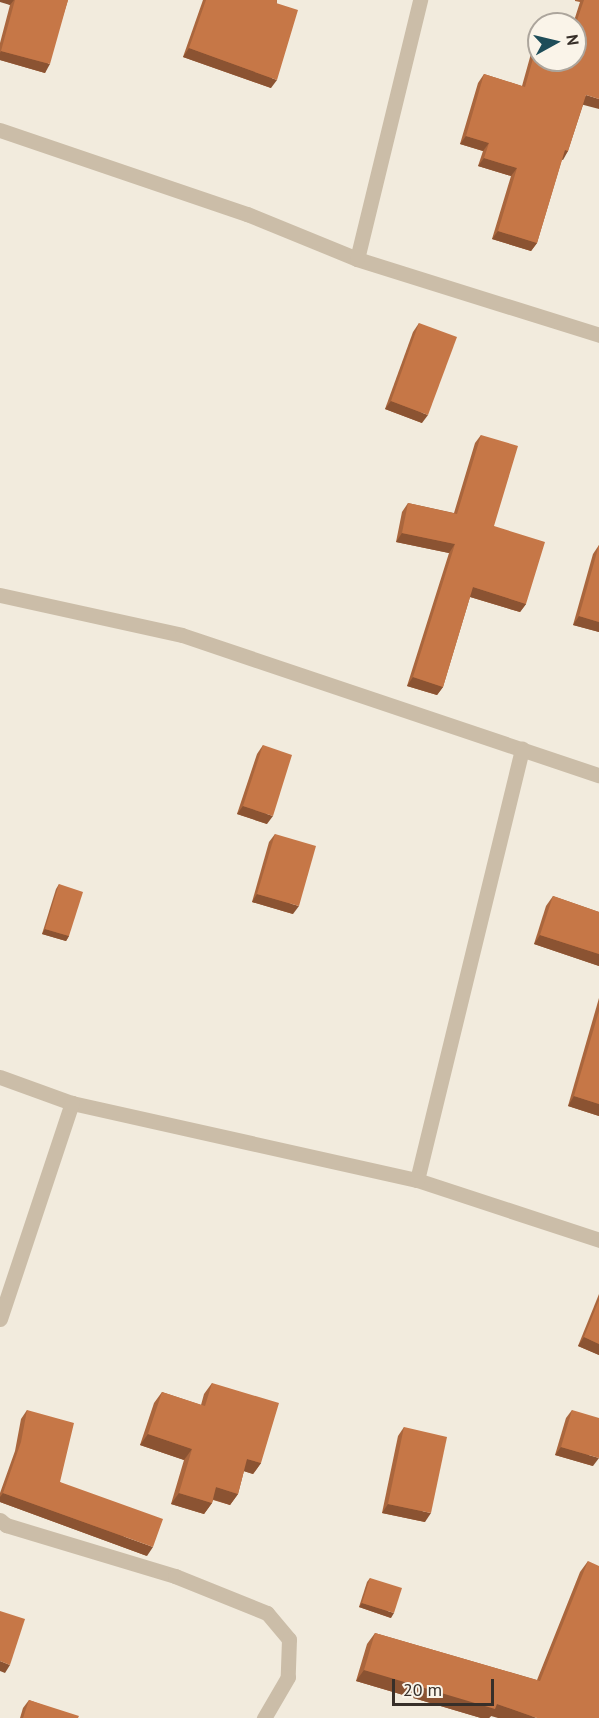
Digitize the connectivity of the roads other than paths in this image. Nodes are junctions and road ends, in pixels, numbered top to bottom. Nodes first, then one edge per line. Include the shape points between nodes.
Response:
1 (420, 0) edge
2 (0, 130) edge
3 (357, 259) junction
4 (599, 334) edge
5 (0, 595) edge
6 (522, 749) junction
7 (599, 775) edge
8 (0, 1077) edge
9 (72, 1102) junction
10 (417, 1180) junction
11 (599, 1240) edge
12 (0, 1319) edge
13 (0, 1520) edge
14 (264, 1718) edge

1 - 3 street
2 - 3 street via 247,214
3 - 4 street
5 - 6 street via 182,635
6 - 7 street
6 - 10 street
8 - 9 street
9 - 10 street
9 - 12 street
10 - 11 street
13 - 14 street via 175,1576 267,1613 289,1639 288,1677

